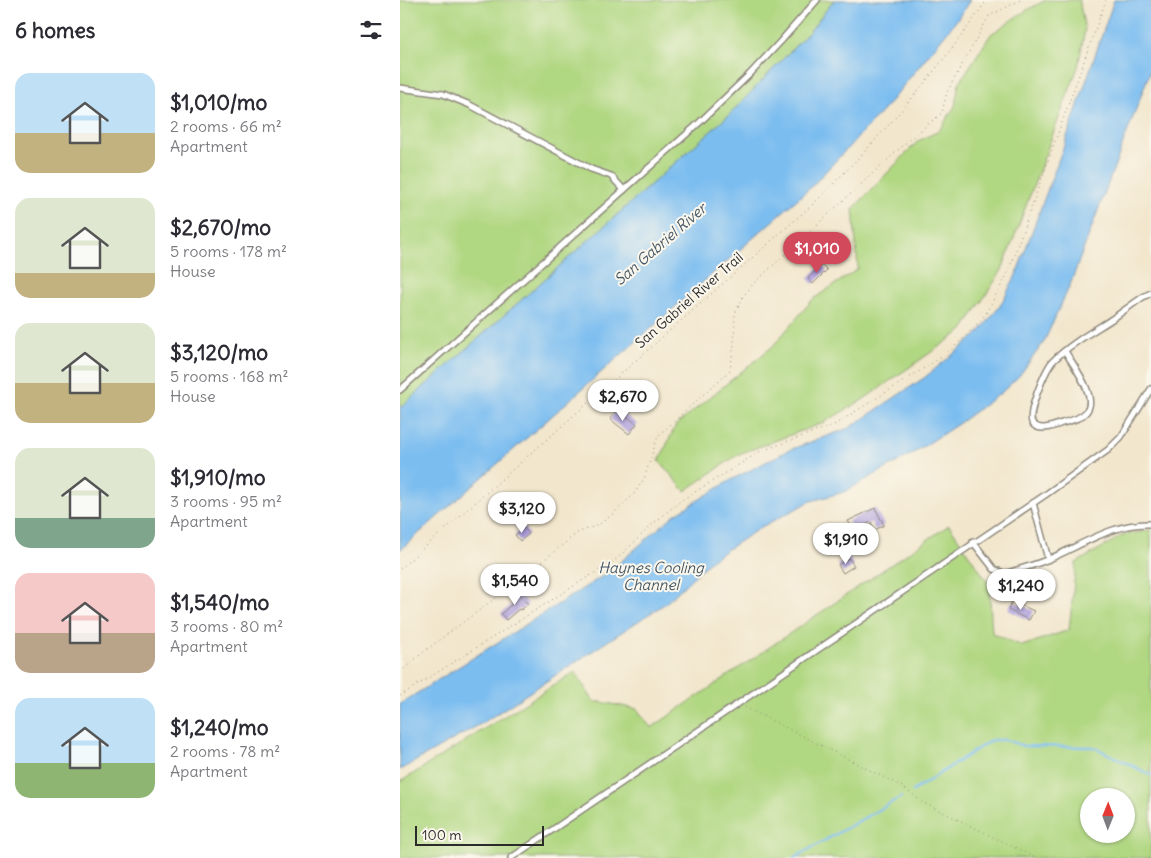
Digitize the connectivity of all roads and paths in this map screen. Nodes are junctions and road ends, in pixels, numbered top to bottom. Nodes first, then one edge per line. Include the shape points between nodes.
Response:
1 (817, 0) edge
2 (987, 0) edge
3 (1021, 0) edge
4 (1106, 0) edge
5 (400, 88) edge
6 (624, 190) junction
7 (1151, 293) edge
8 (1066, 351) junction
9 (400, 390) edge
10 (1151, 390) edge
11 (1033, 503) junction
12 (1151, 524) edge
13 (974, 542) junction
14 (1048, 559) junction
15 (400, 569) edge
16 (400, 672) edge
17 (400, 696) edge
18 (737, 703) junction
19 (511, 858) edge
20 (1036, 858) edge

1 - 6 lane via 750,74
2 - 15 path, San Gabriel River Trail via 913,97 871,146 817,200
3 - 16 path via 989,16 947,92 942,113 753,284 742,298 735,314 730,370 658,436 644,479 634,494 600,524 577,533
4 - 17 path via 1007,275 985,315 965,337 945,355 834,425 761,451 682,500 618,558
5 - 6 lane via 443,94 470,105 591,169 611,176
6 - 9 lane
7 - 8 lane
8 - 8 lane via 1053,362 1038,390 1031,422 1039,428 1073,420 1089,407 1087,388
10 - 11 lane via 1121,437 1108,450
11 - 13 lane
11 - 14 lane
12 - 14 lane via 1119,528
13 - 14 lane via 994,570 1005,574
13 - 18 lane
18 - 19 lane
18 - 20 path via 901,786 924,803

